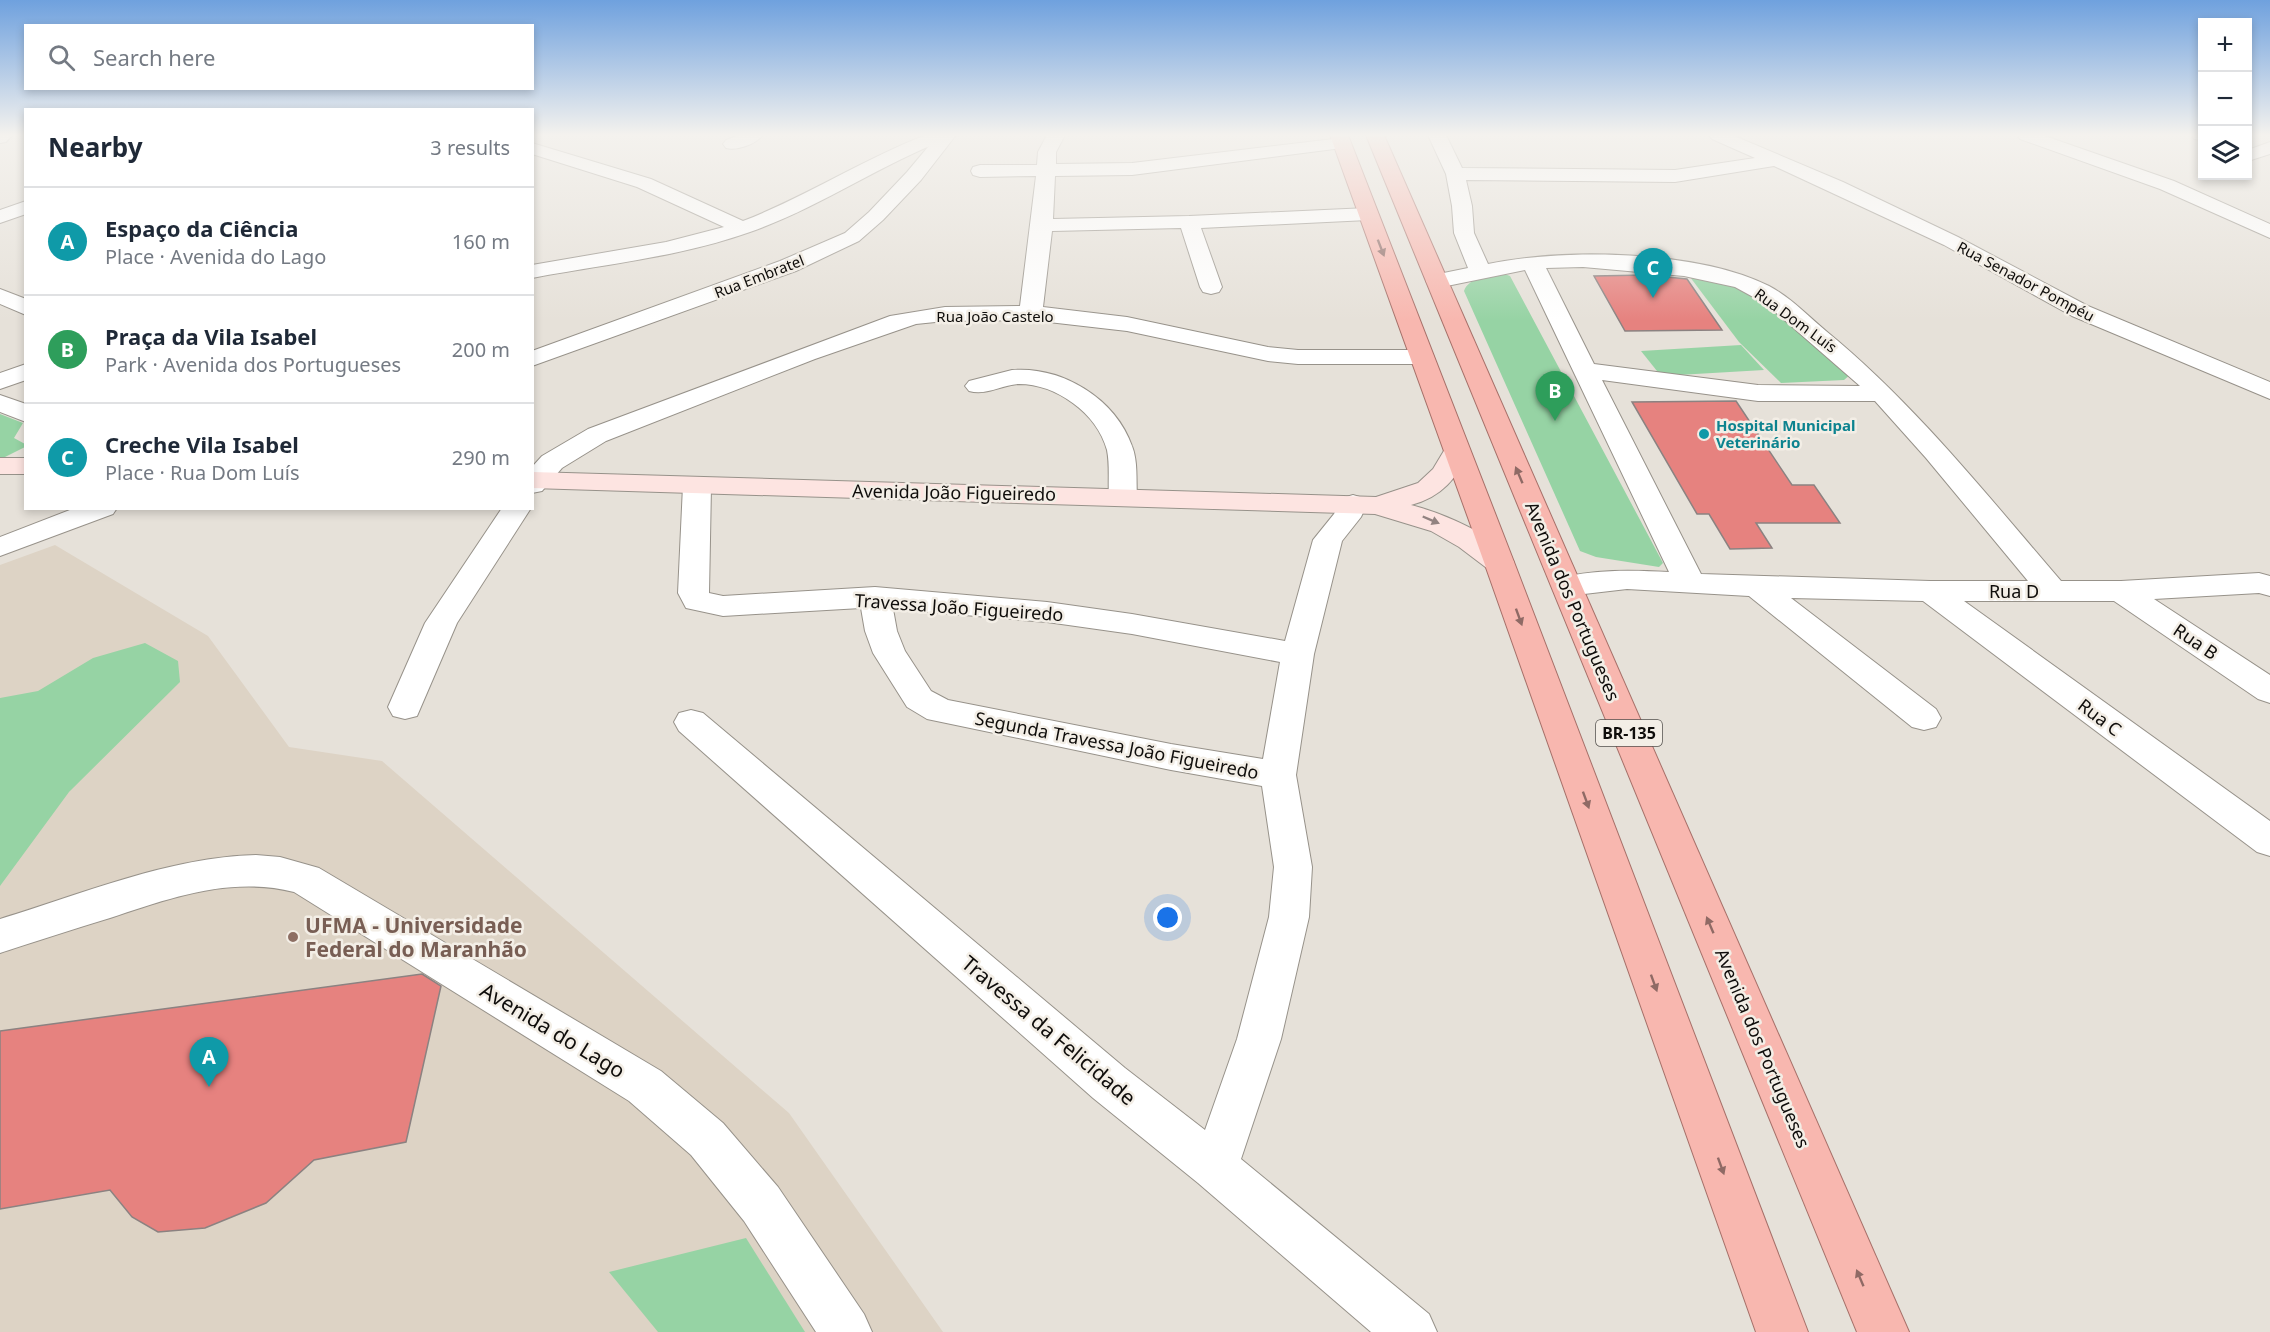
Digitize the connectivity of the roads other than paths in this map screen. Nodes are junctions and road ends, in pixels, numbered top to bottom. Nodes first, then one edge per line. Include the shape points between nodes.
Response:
1 (675, 197) edge
2 (809, 197) edge
3 (893, 197) edge
4 (1044, 197) edge
5 (1362, 197) edge
6 (1391, 197) edge
7 (1402, 197) edge
8 (1460, 197) edge
9 (1856, 197) edge
10 (2194, 197) edge
11 (1368, 214) junction
12 (1189, 222) junction
13 (1042, 225) junction
14 (742, 228) junction
15 (2270, 232) edge
16 (1420, 240) junction
17 (1532, 262) junction
18 (534, 272) edge
19 (1481, 272) junction
20 (1437, 281) junction
21 (1211, 287) dead end
22 (0, 296) edge
23 (24, 307) edge
24 (1031, 313) junction
25 (1422, 357) junction
26 (534, 358) edge
27 (1585, 370) junction
28 (24, 372) edge
29 (0, 382) edge
30 (978, 386) dead end
31 (2270, 392) edge
32 (1884, 394) junction
33 (0, 403) edge
34 (24, 413) edge
35 (1456, 450) junction
36 (0, 466) edge
37 (24, 466) edge
38 (534, 482) edge
39 (697, 486) junction
40 (1123, 496) junction
41 (1364, 505) junction
42 (98, 510) edge
43 (516, 510) edge
44 (0, 547) edge
45 (1499, 562) junction
46 (1561, 572) junction
47 (1690, 583) junction
48 (2270, 586) edge
49 (1757, 587) junction
50 (1930, 591) junction
51 (2053, 591) junction
52 (2121, 591) junction
53 (875, 597) junction
54 (1298, 654) junction
55 (2270, 691) edge
56 (405, 707) dead end
57 (1924, 718) dead end
58 (691, 722) dead end
59 (1278, 775) junction
60 (2270, 841) edge
61 (0, 936) edge
62 (1215, 1167) junction
63 (846, 1332) edge
64 (1411, 1332) edge
65 (1782, 1332) edge
66 (1883, 1332) edge

1 - 14 street
2 - 14 street
3 - 26 street, Rua Embratel via 852,237 788,266
4 - 13 street
5 - 11 highway
6 - 16 highway via 1399,219
7 - 16 highway, Avenida dos Portugueses / BR-135
8 - 19 street via 1464,232
9 - 31 street, Rua Senador Pompéu via 1951,241 2080,311
10 - 15 street
11 - 12 street
11 -> 25 highway
12 - 13 street
12 - 21 street
13 - 24 street
14 - 18 street
16 - 20 highway, Avenida dos Portugueses / BR-135
17 - 19 street, Rua Dom Luís
17 - 27 street
17 - 32 street, Rua Dom Luís via 1652,266 1698,271 1742,283 1763,291 1845,356
19 - 20 street, Rua Dom Luís
46 -> 20 highway, Avenida dos Portugueses / BR-135
22 - 23 street
24 - 25 street, Rua João Castelo via 1127,324 1298,357
24 - 38 street, Rua João Castelo via 945,314 898,321 597,435 552,462
25 - 35 highway
27 - 32 street via 1758,393
27 - 47 street
28 - 29 street
30 - 40 street via 1023,377 1079,396 1111,428 1120,448
32 - 51 street, Rua Dom Luís
33 - 34 street
35 - 41 main road, Avenida João Figueiredo via 1444,476 1418,494
35 - 45 highway
36 - 37 main road
38 - 39 main road, Avenida João Figueiredo
39 - 40 main road, Avenida João Figueiredo
39 - 53 street, Travessa João Figueiredo via 693,593 697,601 723,606
40 - 41 main road, Avenida João Figueiredo
41 -> 45 main road, Avenida João Figueiredo via 1437,522
41 - 54 street via 1347,517 1328,540
42 - 44 street
43 - 56 street via 441,623
45 -> 65 highway
46 - 47 street, Rua D
66 -> 46 highway, Avenida dos Portugueses / BR-135
47 - 49 street, Rua D
48 - 52 street, Rua D via 2234,583
49 - 50 street, Rua D
49 - 57 street
50 - 51 street, Rua D
50 - 60 street, Rua C
51 - 52 street, Rua D
52 - 55 street, Rua B
53 - 54 street, Travessa João Figueiredo via 1047,612
53 - 59 street, Segunda Travessa João Figueiredo via 889,653 919,699 939,710 1171,758
54 - 59 street
58 - 62 street, Travessa da Felicidade via 1109,1083
59 - 62 street, Segunda Travessa João Figueiredo via 1293,867 1289,917 1258,1039
61 - 63 street, Avenida do Lago via 180,879 252,869 281,871 305,879 645,1086 707,1139 761,1204
62 - 64 street, Travessa da Felicidade

